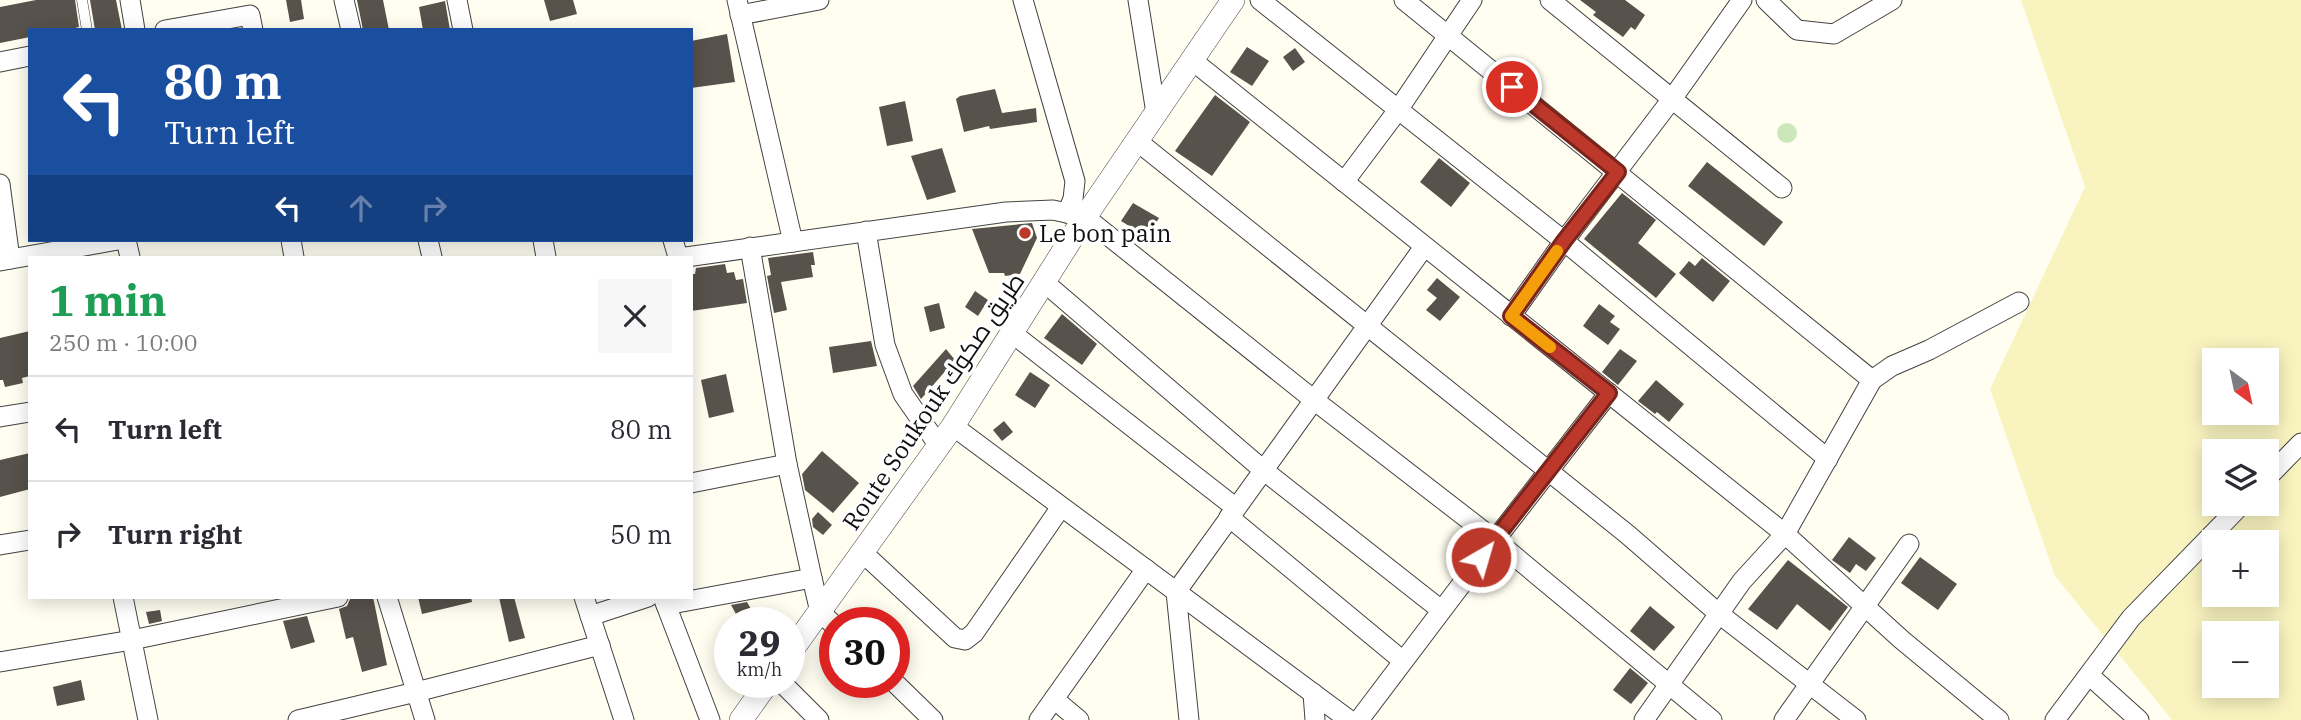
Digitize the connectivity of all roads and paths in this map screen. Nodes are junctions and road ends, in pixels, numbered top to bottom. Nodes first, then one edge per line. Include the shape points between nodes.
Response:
1 (82, 0) edge
2 (130, 0) edge
3 (344, 0) edge
4 (457, 0) edge
5 (819, 0) edge
6 (1023, 0) edge
7 (1138, 0) edge
8 (1233, 0) edge
9 (1260, 0) edge
10 (1404, 0) edge
11 (1472, 0) edge
12 (1550, 0) edge
13 (1742, 0) edge
14 (1766, 0) edge
15 (1892, 0) edge
16 (738, 8) edge
17 (250, 15) edge
18 (87, 28) edge
19 (135, 28) edge
20 (176, 28) edge
21 (351, 28) edge
22 (463, 28) edge
23 (1448, 36) junction
24 (28, 56) edge
25 (1193, 61) junction
26 (0, 62) edge
27 (1672, 99) junction
28 (1398, 110) junction
29 (1156, 113) junction
30 (1137, 141) junction
31 (1618, 172) junction
32 (1343, 182) junction
33 (0, 184) edge
34 (1782, 188) dead end
35 (1076, 215) junction
36 (866, 232) junction
37 (1564, 241) junction
38 (107, 242) edge
39 (793, 242) junction
40 (750, 247) junction
41 (1424, 247) junction
42 (692, 256) edge
43 (5, 260) edge
44 (1044, 282) junction
45 (2019, 302) dead end
46 (1511, 316) junction
47 (1367, 326) junction
48 (1012, 334) junction
49 (1872, 380) junction
50 (1609, 393) junction
51 (1314, 400) junction
52 (28, 412) edge
53 (0, 417) edge
54 (953, 426) junction
55 (2301, 443) edge
56 (939, 446) junction
57 (1828, 459) junction
58 (787, 464) junction
59 (2279, 466) edge
60 (1262, 469) junction
61 (1548, 472) junction
62 (693, 482) edge
63 (1061, 507) junction
64 (1233, 512) junction
65 (2230, 516) edge
66 (1785, 534) junction
67 (28, 540) edge
68 (1495, 540) junction
69 (1909, 544) dead end
70 (0, 545) edge
71 (862, 552) junction
72 (1146, 569) junction
73 (812, 578) junction
74 (1176, 592) junction
75 (693, 594) edge
76 (123, 599) edge
77 (328, 599) edge
78 (388, 599) edge
79 (659, 599) edge
80 (587, 606) edge
81 (1864, 606) junction
82 (823, 607) edge
83 (833, 607) edge
84 (1441, 610) junction
85 (1718, 613) junction
86 (819, 626) edge
87 (805, 639) edge
88 (132, 640) junction
89 (600, 645) junction
90 (1404, 661) junction
91 (0, 662) edge
92 (2089, 675) junction
93 (1670, 684) junction
94 (1808, 685) junction
95 (416, 692) junction
96 (1313, 693) junction
97 (757, 698) edge
98 (797, 698) edge
99 (910, 698) edge
100 (1054, 699) junction
101 (148, 720) edge
102 (298, 720) edge
103 (425, 720) edge
104 (624, 720) edge
105 (710, 720) edge
106 (741, 720) edge
107 (819, 720) edge
108 (933, 720) edge
109 (1039, 720) edge
110 (1079, 720) edge
111 (1189, 720) edge
112 (1315, 720) edge
113 (1349, 720) edge
114 (1359, 720) edge
115 (1644, 720) edge
116 (1712, 720) edge
117 (1784, 720) edge
118 (1856, 720) edge
119 (1999, 720) edge
120 (2054, 720) edge
121 (2139, 720) edge

1 - 18 lane
2 - 19 street
3 - 21 street
4 - 22 street
5 - 16 street
6 - 35 street via 1075,181
7 - 29 street
8 - 25 street, Route Soukouk طريق صكوك
9 - 28 street
10 - 23 street
11 - 23 street
12 - 27 street
13 - 27 street
14 - 15 street via 1797,30 1834,34
16 - 39 street
17 - 20 street
23 - 28 street
23 - 31 street
24 - 26 street
25 - 29 street, Route Soukouk طريق صكوك
25 - 32 street
27 - 31 street
27 - 34 street
28 - 32 street
28 - 37 street
29 - 30 street, Route Soukouk طريق صكوك
30 - 35 street, Route Soukouk طريق صكوك
30 - 47 street
31 - 37 street
31 - 49 street
32 - 41 street
33 - 43 street
35 - 36 street via 1053,210 1006,212
35 - 44 street, Route Soukouk طريق صكوك
35 - 51 street
36 - 39 street
36 - 56 street via 884,345 903,394
37 - 46 street
37 - 57 street
38 - 43 street
39 - 40 street
40 - 42 street
40 - 58 street
41 - 46 street
41 - 47 street
44 - 48 street, Route Soukouk طريق صكوك
44 - 60 street
45 - 49 street
46 - 50 street
47 - 51 street
47 - 61 street
48 - 54 street, Route Soukouk طريق صكوك
48 - 64 street
49 - 57 street
50 - 61 street
50 - 66 street
51 - 60 street
51 - 68 street
52 - 53 street
54 - 56 street, Route Soukouk طريق صكوك
54 - 63 street
55 - 59 street
56 - 71 street, Route Soukouk طريق صكوك
57 - 66 street
58 - 62 street
58 - 73 street
60 - 64 street
60 - 84 street
61 - 68 street
61 - 85 street
63 - 71 street via 965,640 955,638
63 - 72 street
64 - 74 street
64 - 90 street
65 - 92 street via 2131,618
66 - 81 street
66 - 85 street
67 - 70 street
68 - 84 street
68 - 93 street
69 - 81 street
71 - 83 street, Route Soukouk طريق صكوك
72 - 74 street
72 - 100 street
73 - 75 street
73 - 82 street
74 - 96 street
74 - 111 street
76 - 88 street
77 - 88 street
78 - 95 street
79 - 80 street
79 - 105 street
80 - 89 street
81 - 94 street
81 - 119 street
84 - 90 street
85 - 93 street
85 - 94 street
86 - 87 street, Route Soukouk طريق صكوك
88 - 91 street
88 - 101 street
89 - 95 street
89 - 104 street
90 - 114 street
92 - 120 street
92 - 121 street
93 - 115 street
93 - 116 street
94 - 117 street
94 - 118 street
95 - 102 street
95 - 103 street
96 - 112 street
96 - 113 street
97 - 106 street
98 - 107 street
99 - 108 street
100 - 109 street
100 - 110 street

